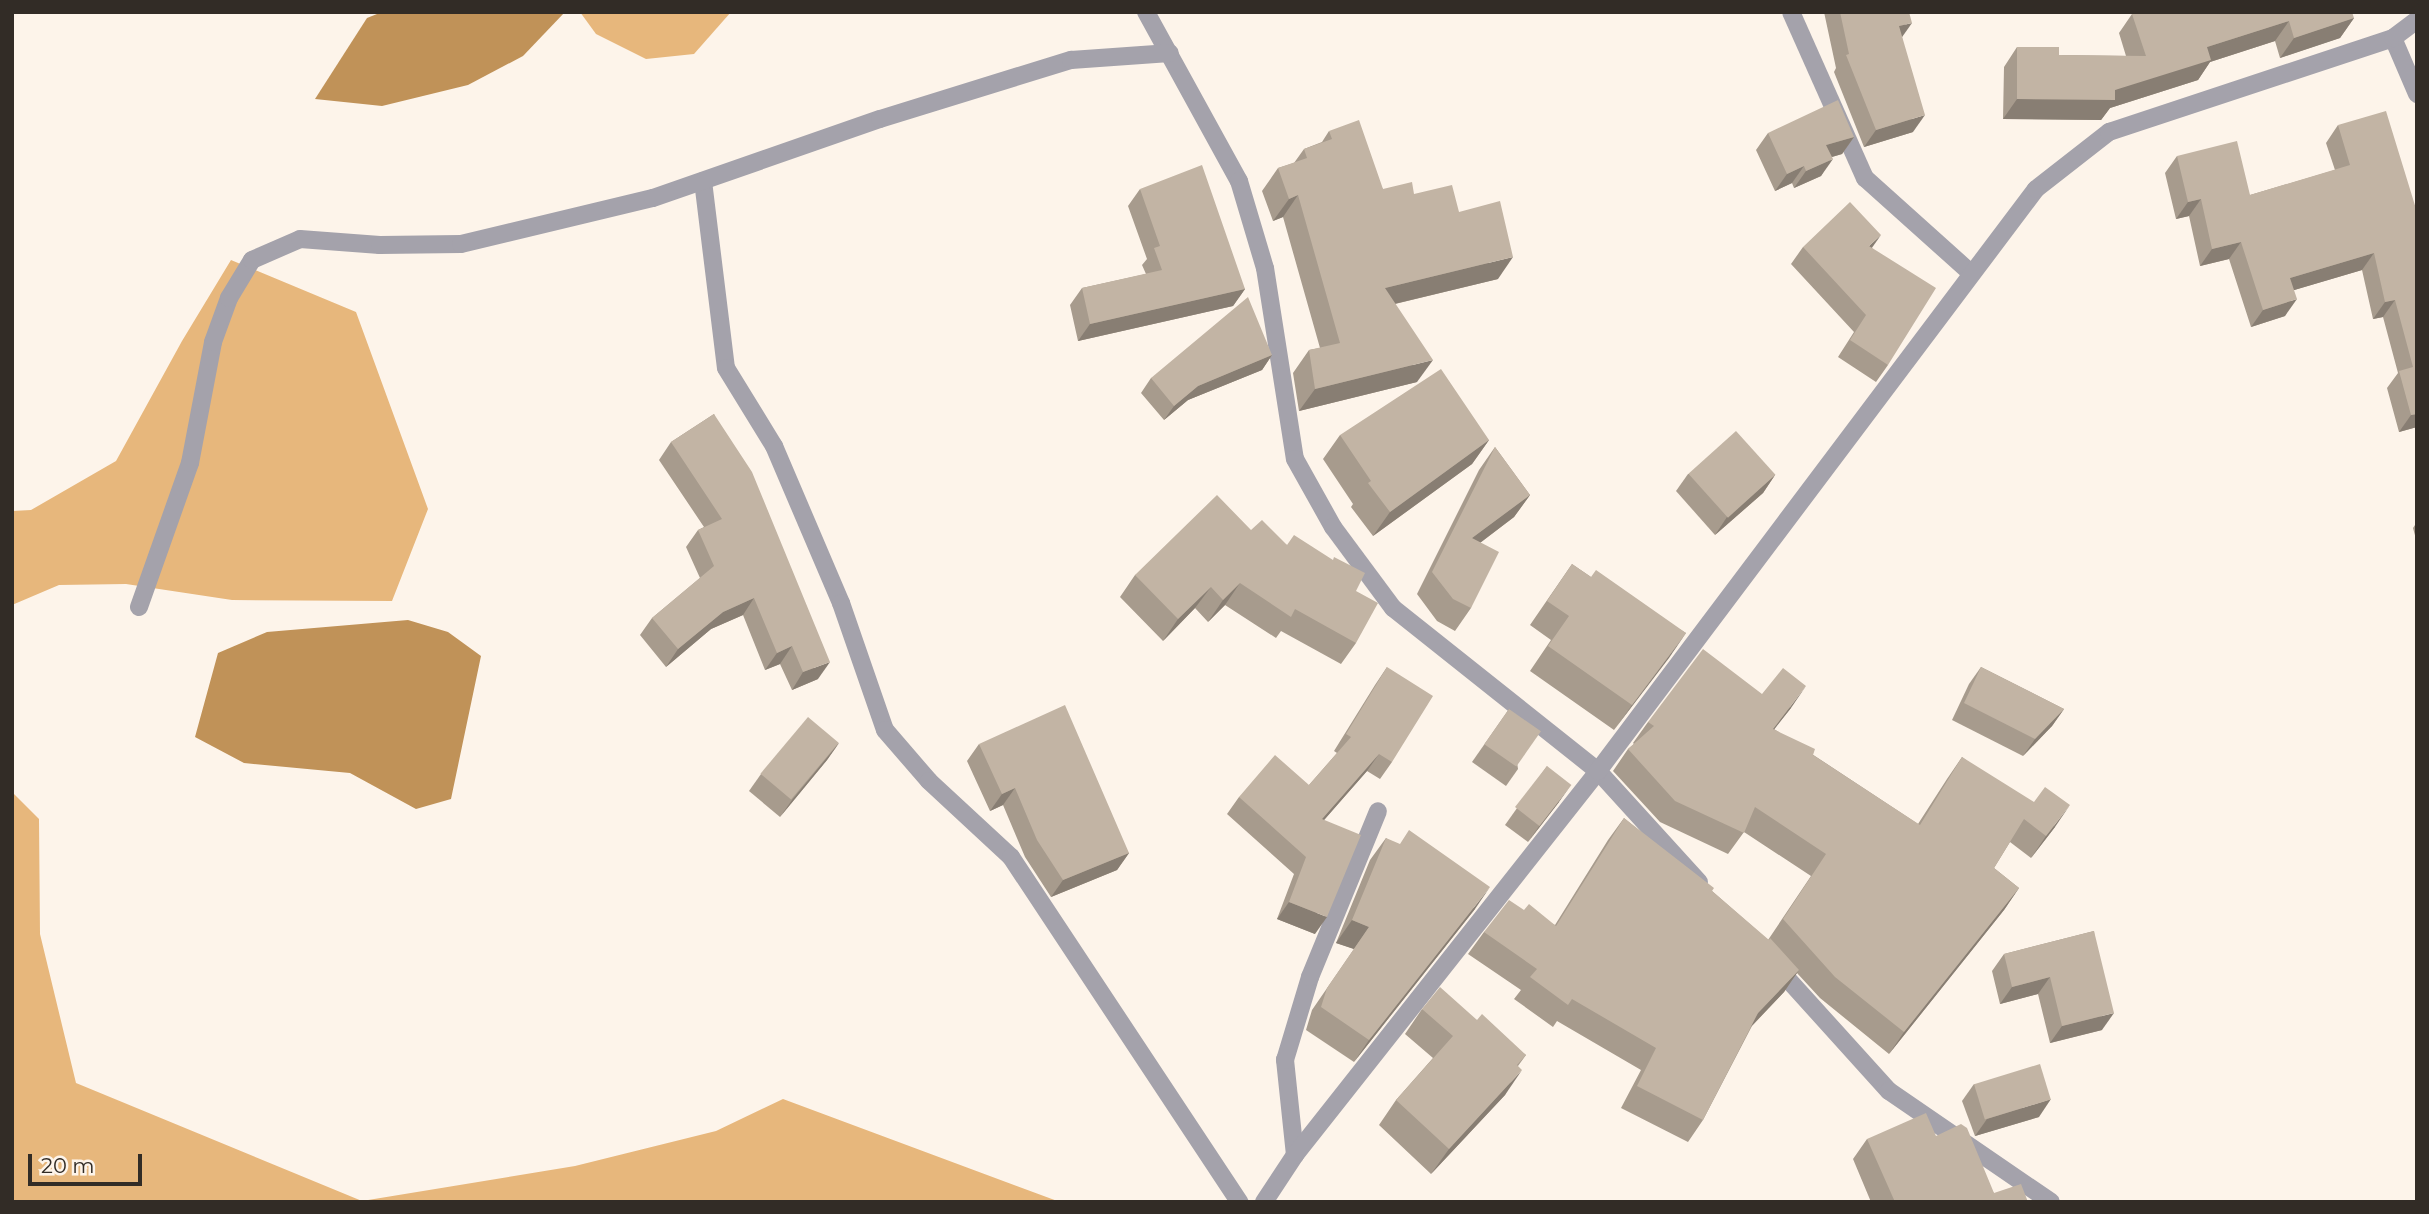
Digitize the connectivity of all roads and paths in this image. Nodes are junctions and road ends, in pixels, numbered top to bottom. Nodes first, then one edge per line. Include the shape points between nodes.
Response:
1 (1146, 12) edge
2 (1791, 12) edge
3 (2417, 20) edge
4 (2393, 38) junction
5 (1170, 53) junction
6 (2417, 94) edge
7 (702, 181) junction
8 (1971, 273) junction
9 (139, 607) dead end
10 (1598, 771) junction
11 (1378, 811) dead end
12 (1708, 891) edge
13 (1762, 951) edge
14 (1295, 1155) junction
15 (1239, 1202) edge
16 (1264, 1202) edge
17 (2051, 1202) edge

1 - 5 street
2 - 8 street via 1865,178
3 - 4 street
4 - 6 street
4 - 8 street via 2109,132 2036,189
5 - 7 street via 1071,60
5 - 10 street via 1239,181 1265,268 1295,460 1333,527 1393,608
7 - 9 street via 653,198 461,244 380,246 300,239 252,260 229,299 213,342 190,463
7 - 15 street via 726,368 774,446 841,603 885,730 929,781 1011,857
8 - 10 street
10 - 12 street
10 - 14 street
11 - 14 street via 1310,978 1285,1060
13 - 17 street via 1889,1091
14 - 16 street

